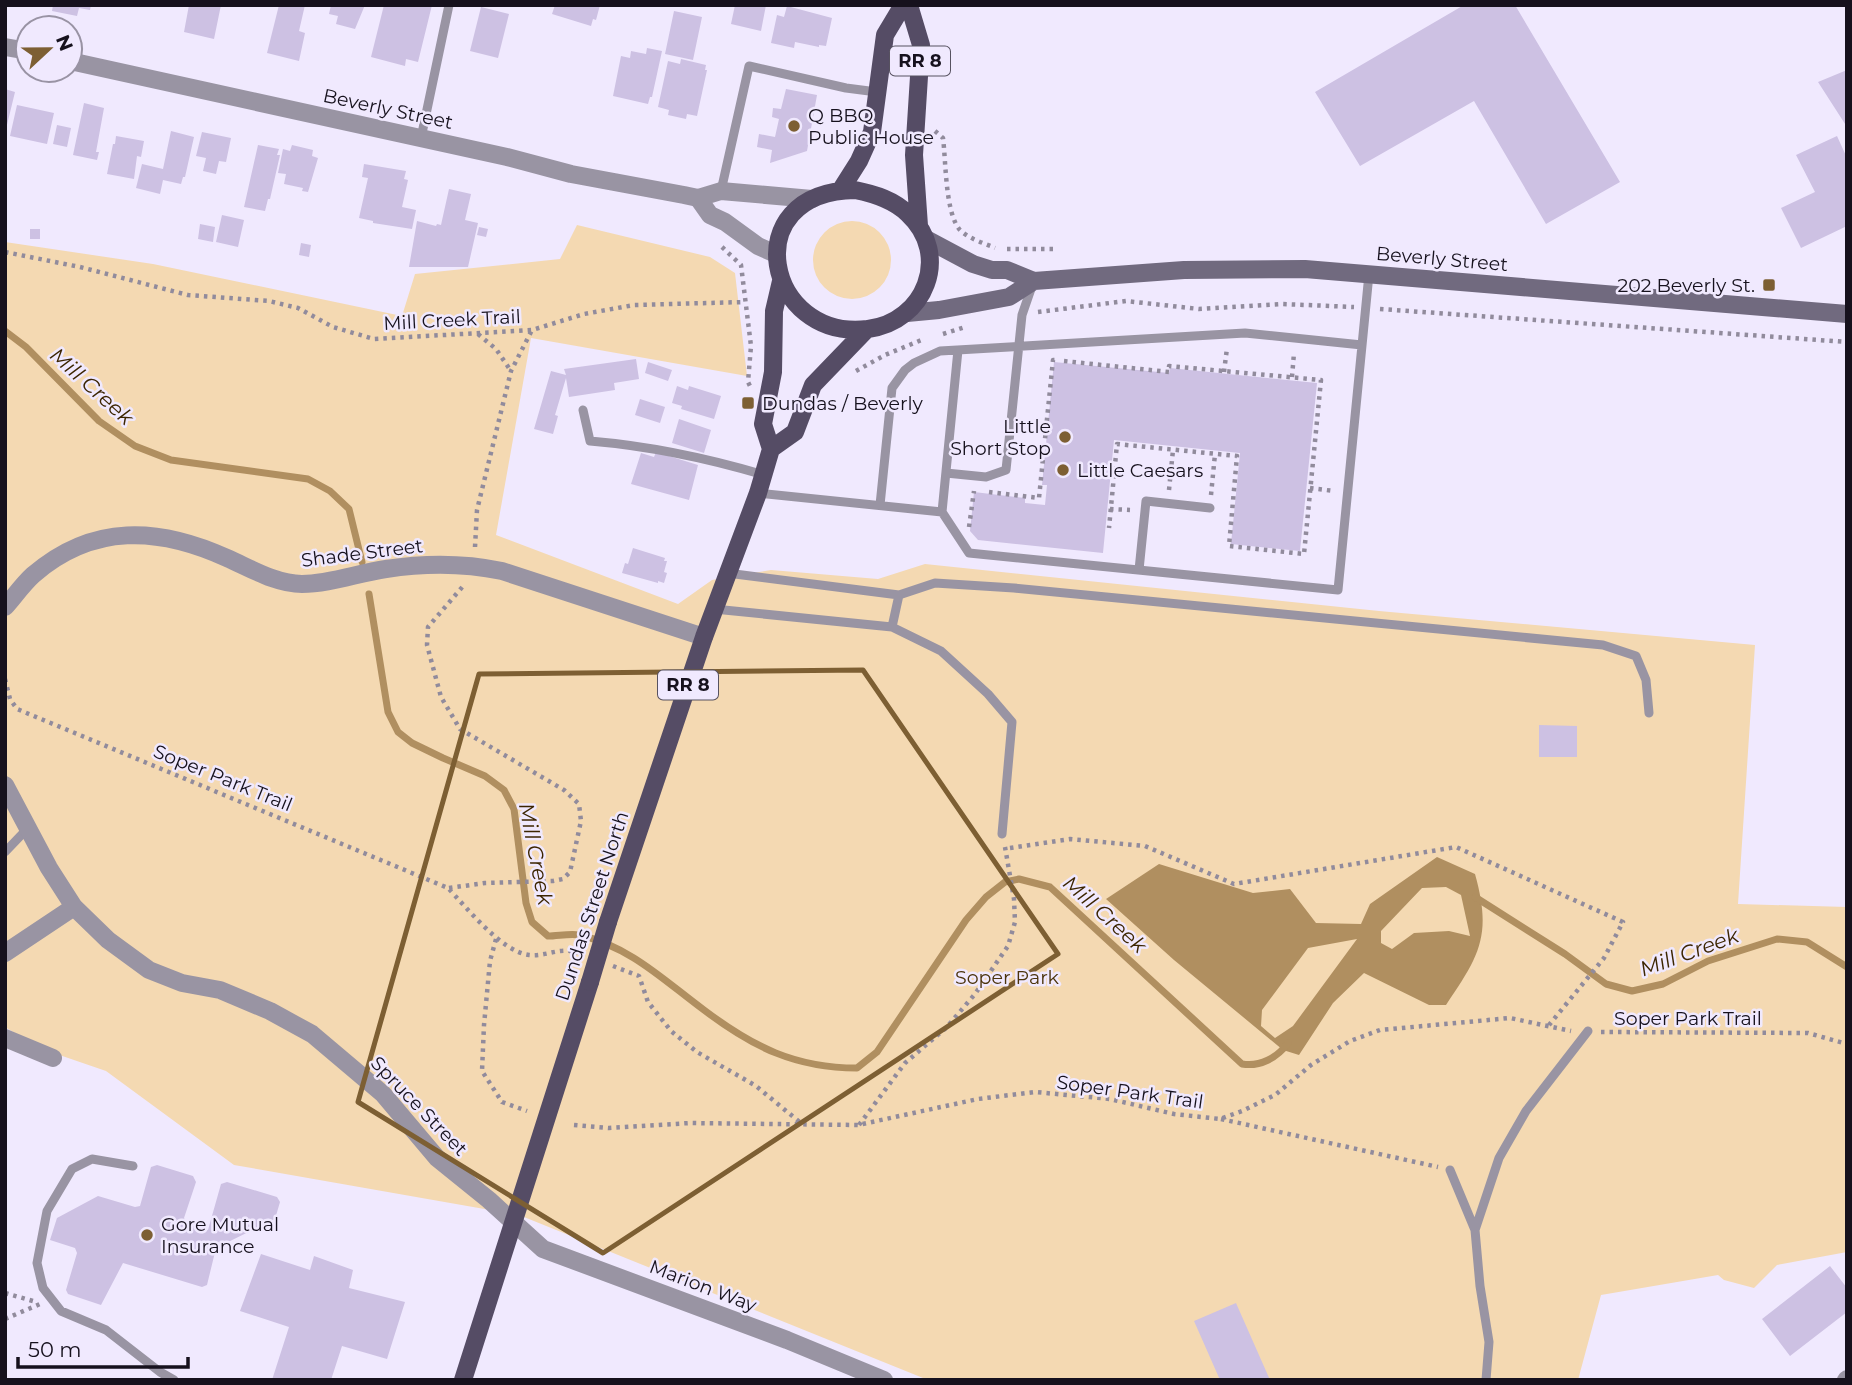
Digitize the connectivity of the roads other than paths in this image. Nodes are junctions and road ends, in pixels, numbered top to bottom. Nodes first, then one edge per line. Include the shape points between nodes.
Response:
1 (449, 5) edge
2 (903, 5) edge
3 (909, 5) edge
4 (84, 64) edge
5 (877, 92) junction
6 (421, 138) junction
7 (721, 191) junction
8 (840, 191) junction
9 (698, 198) junction
10 (812, 199) junction
11 (922, 232) junction
12 (776, 254) junction
13 (1369, 274) junction
14 (781, 281) junction
15 (1034, 281) junction
16 (907, 313) junction
17 (1847, 314) edge
18 (867, 330) junction
19 (1362, 345) junction
20 (1018, 347) junction
21 (958, 351) junction
22 (583, 410) dead end
23 (771, 449) junction
24 (946, 473) junction
25 (764, 475) junction
26 (758, 493) junction
27 (880, 505) junction
28 (1210, 508) road end
29 (942, 512) junction
30 (1139, 570) junction
31 (727, 573) junction
32 (899, 595) junction
33 (5, 607) edge
34 (714, 608) junction
35 (892, 627) junction
36 (704, 637) junction
37 (1649, 713) dead end
38 (5, 785) edge
39 (28, 828) junction
40 (1002, 834) dead end
41 (5, 852) edge
42 (74, 907) junction
43 (5, 953) edge
44 (1588, 1031) road end
45 (5, 1038) edge
46 (54, 1058) dead end
47 (133, 1166) dead end
48 (1450, 1170) road end
49 (513, 1222) junction
50 (1475, 1230) junction
51 (174, 1380) edge
52 (463, 1380) edge
53 (884, 1380) edge
54 (1486, 1380) edge

1 - 6 lane
2 - 5 main road, RR 8 via 885,35
3 - 11 main road, RR 8 via 921,45 914,155
4 - 6 street, Beverly Street
5 - 7 lane via 749,66
5 - 8 main road, RR 8 via 872,132
6 - 9 street, Beverly Street
7 - 9 street, Beverly Street
7 - 10 street, Beverly Street
8 - 10 main road
8 - 11 main road via 885,198 910,215
9 - 12 street via 710,215
10 - 12 main road via 790,217
11 - 15 main road, Beverly Street via 973,264
11 - 16 main road via 930,252 929,279 917,304
12 - 14 main road
13 - 15 main road, Beverly Street via 1305,269 1184,270
13 - 17 main road, Beverly Street
13 - 19 lane
14 - 18 main road via 797,305 816,318 836,327
14 - 23 main road, Dundas Street North / RR 8 via 774,312 774,372 763,424
15 - 16 main road, Beverly Street via 1009,297
15 - 20 lane via 1022,315
16 - 18 main road
18 - 23 main road via 813,385 795,432
19 - 20 lane via 1245,333
19 - 30 lane via 1338,590
20 - 21 lane
20 - 24 lane via 1006,470 986,477
21 - 24 lane
21 - 27 lane via 940,351 914,363 892,388
22 - 25 lane via 590,441 636,445
23 - 25 main road, Dundas Street North / RR 8
24 - 29 lane
25 - 26 main road, Dundas Street North / RR 8
26 - 27 lane
26 - 31 main road, Dundas Street North / RR 8
27 - 29 lane
28 - 30 lane via 1146,501
29 - 30 lane via 969,552
31 - 32 lane
31 - 34 main road, Dundas Street North / RR 8
32 - 35 lane
32 - 37 lane via 935,583 1014,588 1603,645 1636,656 1646,680
33 - 36 street, Shade Street via 33,575 69,550 96,539 122,536 173,538 267,576 300,584 388,568 472,565
34 - 35 lane
34 - 36 main road, Dundas Street North / RR 8
35 - 40 lane via 941,651 1012,722
36 - 49 main road, Dundas Street North / RR 8, bridge
38 - 39 street, Spruce Street
39 - 41 lane
39 - 42 street, Spruce Street
42 - 43 street
42 - 49 street, Spruce Street via 149,970 182,983 220,990 312,1034 383,1094 437,1158
44 - 50 lane via 1526,1111 1499,1158
45 - 46 street
47 - 51 lane via 92,1159 72,1169 47,1211 37,1263 43,1288 61,1311 106,1331
48 - 50 lane
49 - 52 main road, Dundas Street North / RR 8
49 - 53 street, Marion Way via 543,1249
50 - 54 lane via 1489,1342

